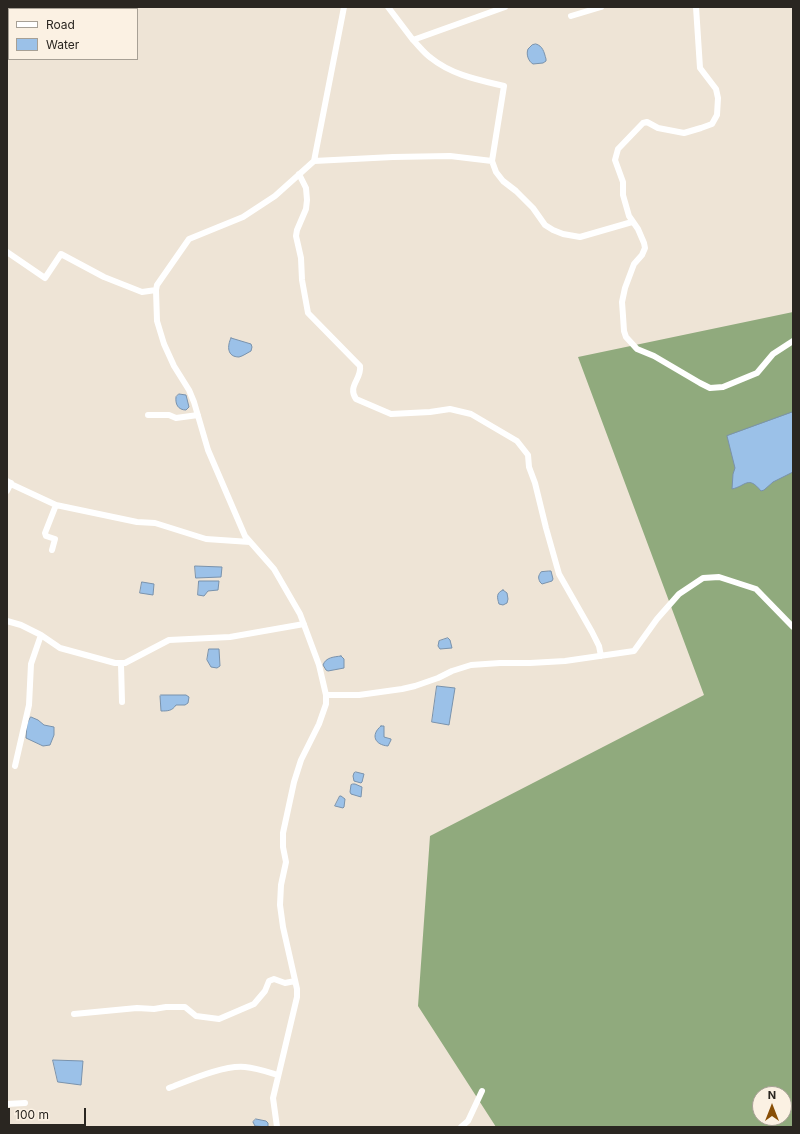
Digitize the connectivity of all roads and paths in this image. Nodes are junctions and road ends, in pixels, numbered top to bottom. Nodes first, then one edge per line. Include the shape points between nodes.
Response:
1 (344, 7) edge
2 (388, 7) edge
3 (505, 7) edge
4 (601, 7) edge
5 (696, 7) edge
6 (571, 16) dead end
7 (413, 40) junction
8 (492, 160) junction
9 (314, 161) junction
10 (299, 174) junction
11 (632, 222) junction
12 (7, 252) edge
13 (156, 290) junction
14 (793, 341) edge
15 (148, 415) dead end
16 (198, 415) junction
17 (9, 482) edge
18 (7, 491) edge
19 (56, 505) junction
20 (250, 542) junction
21 (52, 550) dead end
22 (7, 622) edge
23 (304, 624) junction
24 (793, 627) edge
25 (41, 635) junction
26 (602, 656) junction
27 (121, 664) junction
28 (326, 695) junction
29 (122, 702) dead end
30 (15, 766) dead end
31 (295, 981) junction
32 (74, 1014) dead end
33 (278, 1075) junction
34 (169, 1088) dead end
35 (482, 1091) dead end
36 (7, 1104) edge
37 (26, 1104) dead end
38 (277, 1127) edge
39 (462, 1127) edge

1 - 9 street
2 - 7 street
3 - 7 street
4 - 6 street
5 - 11 street via 700,68 716,89 717,114 712,124 684,133 643,123 618,149 615,160
7 - 8 street via 430,57 457,73 504,86
8 - 9 street via 450,156
8 - 11 street via 502,181 516,191 545,225 553,230 580,237
9 - 10 street
10 - 13 street via 275,196 243,217 189,239
10 - 26 street via 306,188 307,200 296,236 308,313 360,366 353,395 356,399 391,414 450,408 471,414 517,441 528,455 558,574 580,609
11 - 14 street via 638,229 645,248 634,264 622,302 624,331 637,349 654,356 707,388 715,388 757,373 773,354
12 - 13 street via 45,278 61,254 104,277 142,292
13 - 16 street via 157,321 164,344
15 - 16 street via 169,415 176,418
16 - 20 street via 208,450 245,536
17 - 18 street
17 - 19 street
19 - 20 street via 156,524 206,539
19 - 21 street via 45,533 46,536 55,539
20 - 23 street via 274,569
22 - 25 street via 21,625
23 - 27 street via 230,637 169,640
23 - 28 street via 320,665
24 - 26 street via 756,589 719,576 703,578 679,594 634,651
25 - 27 street via 60,648
25 - 30 street via 31,664 29,705
26 - 28 street via 565,661 471,665 402,689 359,695
27 - 29 street
28 - 31 street via 326,704 319,724 301,760 294,782 283,833 286,862 280,905
31 - 32 street via 268,981 265,991 254,1004 219,1019 196,1016 185,1007 166,1006
31 - 33 street via 297,997
33 - 34 street via 247,1067 235,1067
33 - 38 street via 273,1098
35 - 39 street via 468,1121
36 - 37 street

